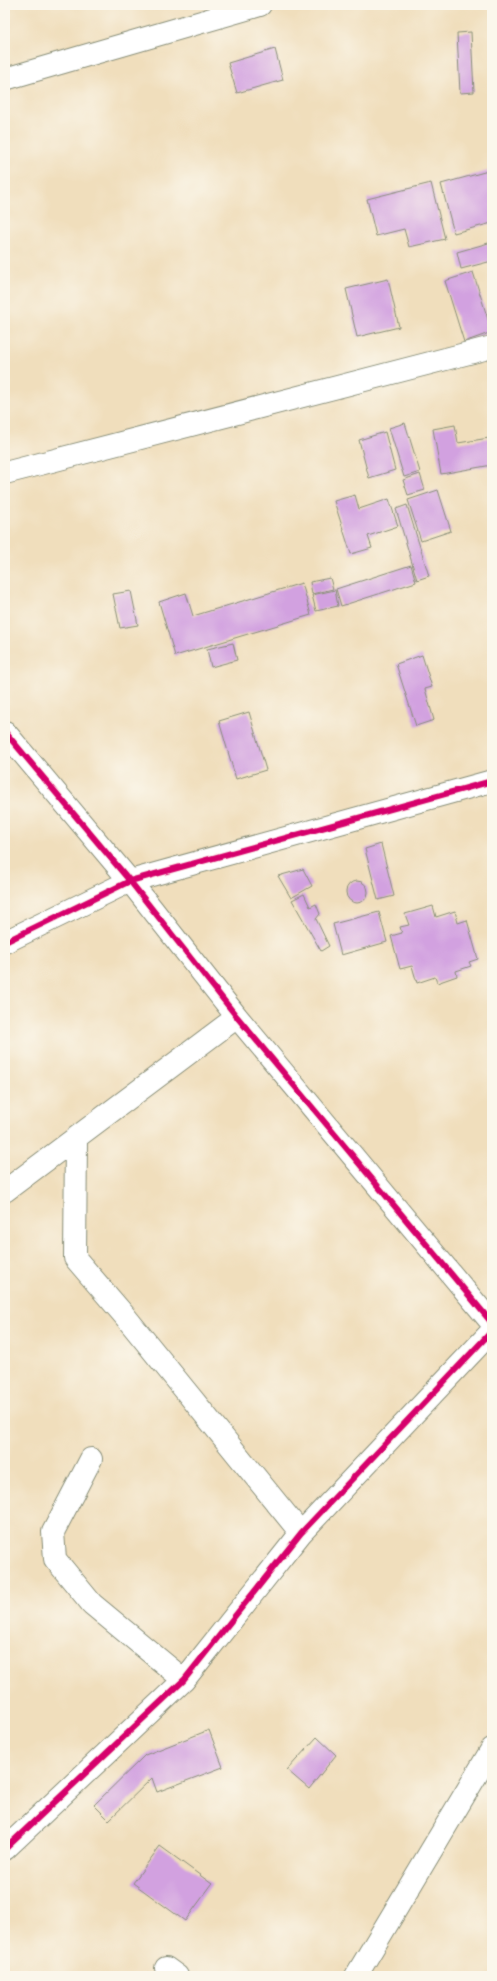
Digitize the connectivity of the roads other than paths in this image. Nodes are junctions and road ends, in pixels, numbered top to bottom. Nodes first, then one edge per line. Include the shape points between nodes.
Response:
1 (260, 5) edge
2 (5, 78) edge
3 (492, 347) edge
4 (5, 473) edge
5 (5, 732) edge
6 (492, 781) edge
7 (130, 881) junction
8 (5, 942) edge
9 (237, 1017) junction
10 (76, 1138) junction
11 (5, 1191) edge
12 (492, 1323) edge
13 (492, 1331) edge
14 (91, 1459) dead end
15 (301, 1533) junction
16 (184, 1680) junction
17 (492, 1749) edge
18 (5, 1848) edge
19 (356, 1976) edge

1 - 2 street
3 - 4 street
5 - 7 street
6 - 7 street
7 - 8 street
7 - 9 street
9 - 10 street
9 - 12 street
10 - 11 street
10 - 15 street via 75,1258
13 - 15 street
14 - 16 street via 53,1532 55,1560 92,1604
15 - 16 street
16 - 18 street
17 - 19 street

